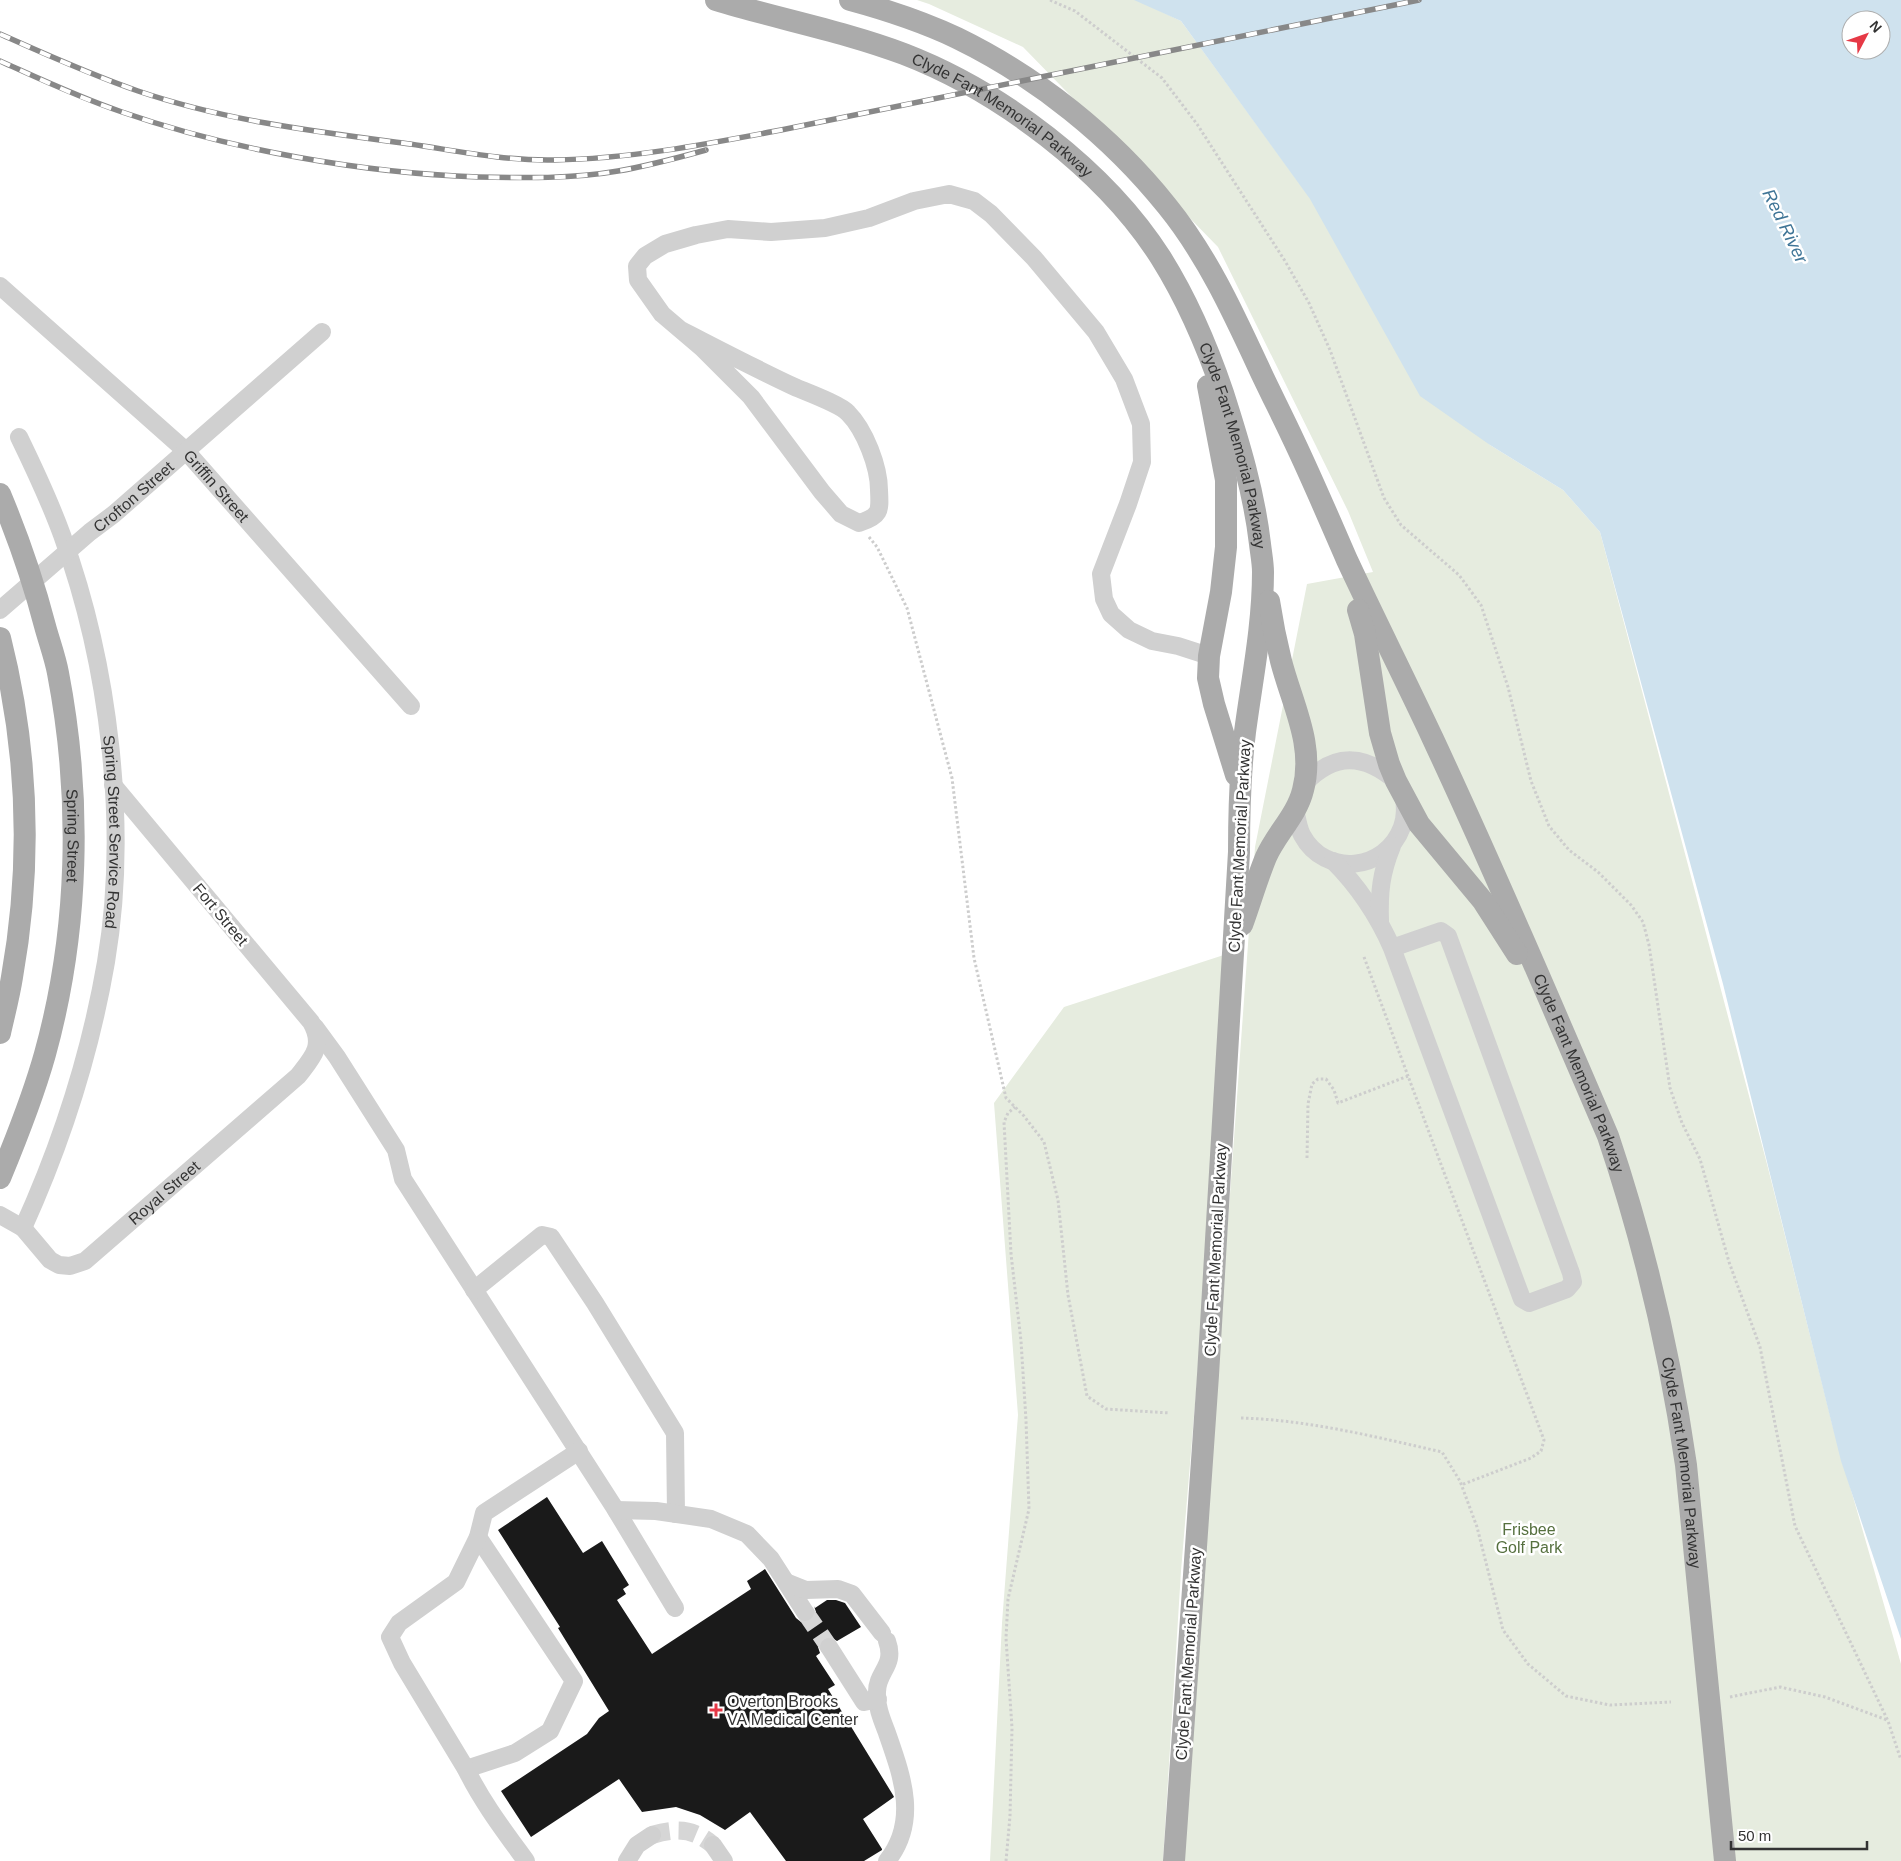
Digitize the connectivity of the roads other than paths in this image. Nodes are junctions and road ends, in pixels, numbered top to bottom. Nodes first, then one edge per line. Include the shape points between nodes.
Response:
1 (716, 0) edge
2 (850, 0) edge
3 (0, 286) edge
4 (1179, 290) junction
5 (681, 330) junction
6 (322, 332) dead end
7 (19, 438) dead end
8 (186, 451) junction
9 (1306, 468) junction
10 (0, 494) edge
11 (68, 551) junction
12 (1263, 571) junction
13 (33, 582) junction
14 (0, 610) edge
15 (0, 638) edge
16 (1209, 656) junction
17 (411, 706) dead end
18 (1305, 783) junction
19 (113, 785) junction
20 (1400, 788) junction
21 (1239, 799) junction
22 (1295, 809) junction
23 (1392, 844) junction
24 (1333, 861) junction
25 (1380, 921) junction
26 (1392, 948) junction
27 (1233, 952) junction
28 (311, 1022) junction
29 (0, 1033) edge
30 (317, 1048) joint
31 (1571, 1051) junction
32 (0, 1178) edge
33 (0, 1215) edge
34 (22, 1228) junction
35 (474, 1290) junction
36 (579, 1451) junction
37 (616, 1510) junction
38 (676, 1514) junction
39 (478, 1537) junction
40 (786, 1582) junction
41 (675, 1608) dead end
42 (805, 1612) tunnel mouth
43 (828, 1647) tunnel mouth
44 (878, 1699) junction
45 (466, 1768) junction
46 (652, 1835) tunnel mouth
47 (713, 1845) tunnel mouth
48 (526, 1861) edge
49 (627, 1861) edge
50 (724, 1861) edge
51 (887, 1861) edge
52 (1174, 1861) edge
53 (1726, 1861) edge

1 - 4 main road, Clyde Fant Memorial Parkway via 893,50 945,71 993,99 1051,139 1104,188 1160,256
2 - 9 main road, Clyde Fant Memorial Parkway via 890,11 955,37 1010,67 1090,128 1140,176 1188,235 1218,283
3 - 8 street, Griffin Street
4 - 12 main road, Clyde Fant Memorial Parkway via 1201,334 1239,443 1257,522
4 - 16 main road via 1204,367 1226,480 1222,592
5 - 5 street via 848,412 869,448 879,477 880,509 873,519 859,523 841,514 751,397
5 - 16 street via 662,314 638,280 637,266 645,256 665,244 728,229 771,232 825,228 869,218 914,201 949,194 974,201 1034,258 1096,332 1124,378 1141,424 1142,462 1101,574 1104,599 1111,614 1129,630 1152,641
6 - 8 street, Crofton Street
7 - 11 street, Spring Street Service Road
8 - 11 street, Crofton Street
8 - 17 street, Griffin Street
9 - 20 main road via 1365,634 1380,733
9 - 31 main road, Clyde Fant Memorial Parkway via 1436,746
10 - 13 main road, Spring Street via 20,540
11 - 13 street, Crofton Street
11 - 19 street, Spring Street Service Road via 95,651 106,711
12 - 18 main road via 1281,661 1306,747
12 - 21 main road, Clyde Fant Memorial Parkway
13 - 14 street, Crofton Street
13 - 32 main road, Spring Street via 66,719 73,812 73,881 60,986 45,1053 24,1119
15 - 29 main road via 17,722 24,786 25,850 14,968
16 - 21 main road via 1208,678 1235,769
18 - 20 street via 1337,761 1350,759 1374,766
18 - 22 main road
19 - 28 street, Fort Street
19 - 34 street, Spring Street Service Road via 115,857 111,914 96,1016 60,1142
20 - 23 street via 1406,811 1403,826
20 - 31 main road via 1419,824 1483,900
21 - 27 main road, Clyde Fant Memorial Parkway
22 - 24 street via 1302,835 1310,846
22 - 27 main road via 1267,856
23 - 24 street via 1373,860 1356,864
23 - 25 street via 1381,878
24 - 25 street via 1359,889
25 - 26 street
26 - 26 street via 1522,1299 1529,1303 1567,1289 1573,1282 1571,1274 1448,936 1441,931
27 - 52 main road, Clyde Fant Memorial Parkway
28 - 30 street, Fort Street via 316,1030
28 - 35 street via 396,1150 403,1179
30 - 34 street, Royal Street via 298,1076 85,1262 59,1265 50,1260
31 - 53 main road, Clyde Fant Memorial Parkway via 1619,1168 1656,1304 1677,1404
33 - 34 street, Royal Street
35 - 36 street
35 - 38 street via 542,1235 551,1237 675,1434
36 - 37 street
36 - 39 street via 484,1513
37 - 38 street
37 - 41 street
38 - 40 street via 711,1519 747,1534 771,1559
39 - 45 street via 456,1582 399,1623 390,1637 402,1663
39 - 45 street via 574,1681 550,1732 515,1753
40 - 42 street
40 - 44 street via 806,1590 838,1590 852,1594 890,1649 890,1660 876,1690
43 - 44 street via 864,1702
44 - 51 street via 905,1791 906,1818 894,1853
45 - 48 street via 472,1782
46 - 49 street via 637,1845
47 - 50 street

